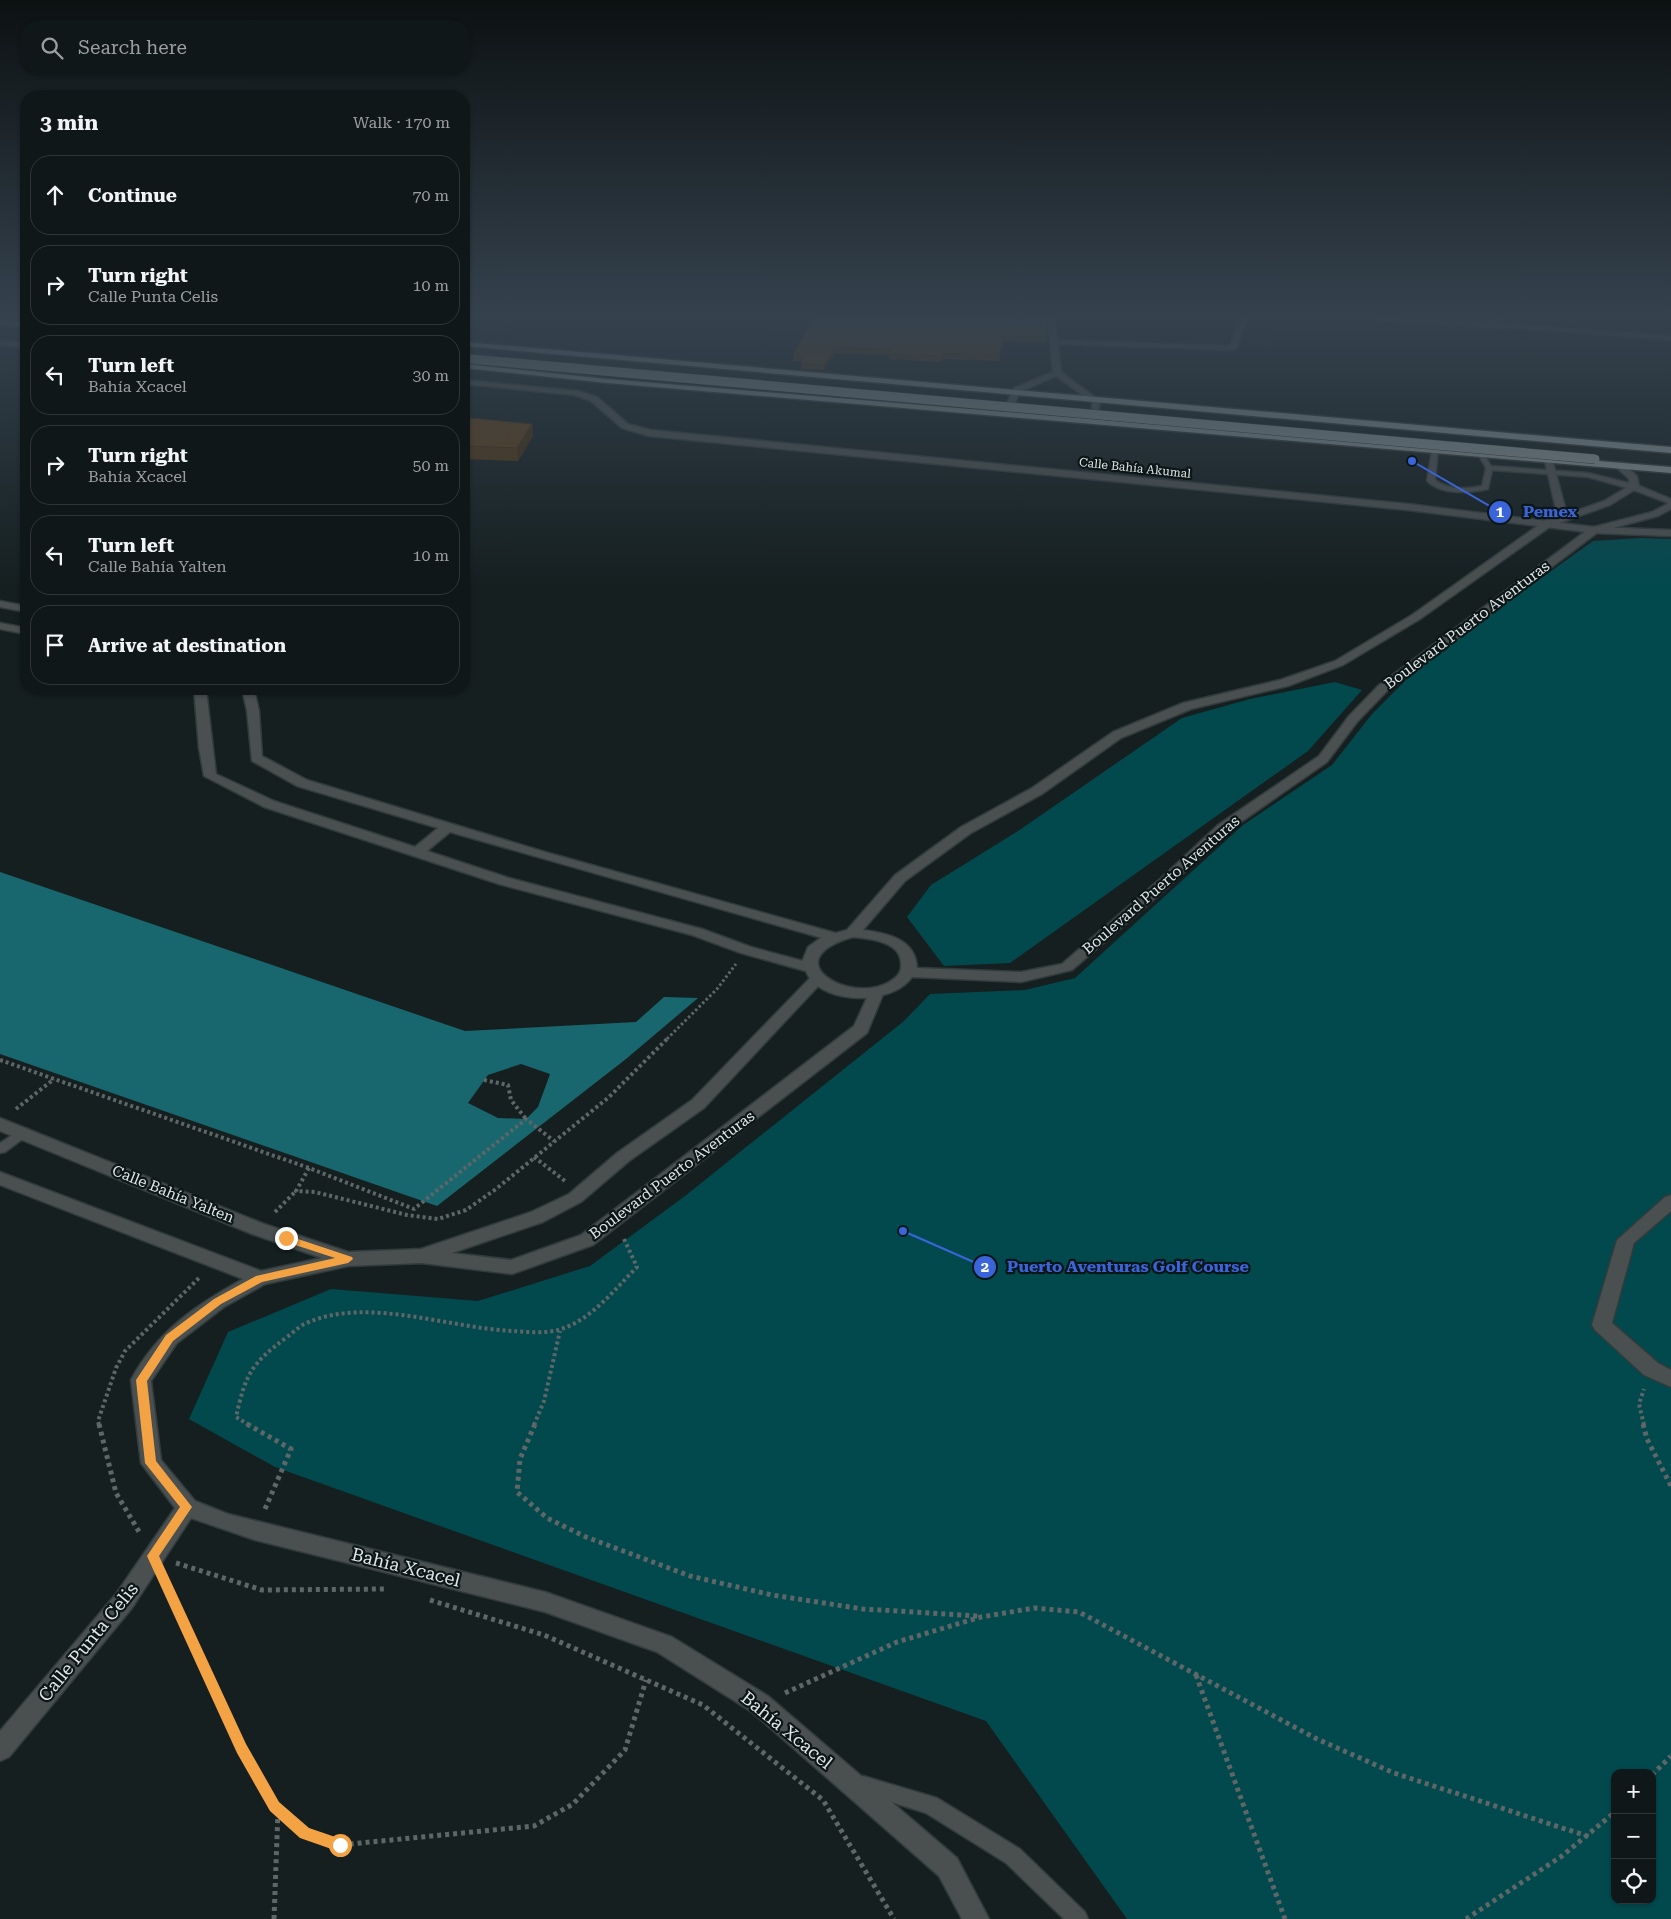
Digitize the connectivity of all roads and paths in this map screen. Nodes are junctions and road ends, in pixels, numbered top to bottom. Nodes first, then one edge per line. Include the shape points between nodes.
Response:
1 (605, 409) edge
2 (933, 409) edge
3 (1013, 409) edge
4 (1049, 409) edge
5 (1096, 409) edge
6 (1185, 409) edge
7 (1022, 416) junction
8 (1080, 421) junction
9 (1435, 450) junction
10 (1671, 450) edge
11 (1480, 454) junction
12 (1593, 455) junction
13 (1671, 457) edge
14 (1547, 459) junction
15 (1619, 466) junction
16 (1671, 466) edge
17 (1490, 468) junction
18 (1671, 470) edge
19 (1551, 471) junction
20 (1634, 487) junction
21 (1671, 504) edge
22 (1547, 524) junction
23 (1594, 530) junction
24 (1671, 533) edge
25 (0, 604) edge
26 (20, 608) edge
27 (0, 626) edge
28 (20, 630) edge
29 (201, 695) edge
30 (249, 695) edge
31 (448, 826) junction
32 (418, 852) junction
33 (852, 933) junction
34 (834, 937) junction
35 (746, 950) junction
36 (908, 972) junction
37 (813, 973) junction
38 (876, 992) junction
39 (0, 1060) edge
40 (54, 1079) junction
41 (484, 1080) dead end
42 (13, 1111) dead end
43 (526, 1119) junction
44 (0, 1124) edge
45 (23, 1132) junction
46 (554, 1141) junction
47 (0, 1149) edge
48 (534, 1157) junction
49 (309, 1168) junction
50 (0, 1178) edge
51 (575, 1198) junction
52 (1671, 1200) edge
53 (607, 1226) junction
54 (421, 1256) junction
55 (348, 1259) junction
56 (260, 1278) junction
57 (560, 1330) junction
58 (1651, 1369) junction
59 (1671, 1379) edge
60 (1671, 1486) edge
61 (186, 1507) junction
62 (255, 1530) junction
63 (153, 1556) junction
64 (393, 1588) dead end
65 (421, 1597) dead end
66 (981, 1617) junction
67 (1196, 1675) junction
68 (646, 1680) junction
69 (760, 1704) junction
70 (0, 1749) edge
71 (1671, 1756) edge
72 (1656, 1771) edge
73 (850, 1781) junction
74 (278, 1810) junction
75 (1613, 1814) edge
76 (1590, 1836) junction
77 (274, 1919) edge
78 (894, 1919) edge
79 (976, 1919) edge
80 (1078, 1919) edge
81 (1285, 1919) edge
82 (1466, 1919) edge

1 - 22 street, Calle Bahía Akumal via 625,426 649,433
2 - 7 highway
3 - 7 street
4 - 12 highway, bridge
5 - 8 street via 1090,417
6 - 10 highway
7 - 8 highway
8 - 9 highway
9 - 11 highway
9 - 17 lane via 1431,481 1438,486 1474,490 1485,487
11 - 14 highway
11 - 17 lane
12 - 13 highway
12 - 16 highway
14 - 15 highway
14 - 19 street
15 - 18 highway
15 - 20 street via 1634,478
17 - 19 lane
19 - 20 lane via 1588,475
19 - 22 street via 1561,511
20 - 21 lane
20 - 22 street via 1607,503
21 - 23 street, Boulevard Puerto Aventuras via 1655,514
22 - 23 street, Calle Bahía Akumal
22 - 33 street via 1416,617 1339,663 1284,683 1187,706 1117,735 1037,790 966,830 900,878
23 - 24 street, Calle Bahía Akumal
23 - 36 street, Boulevard Puerto Aventuras via 1382,689 1353,719 1323,760 1223,828 1067,967 1021,977
25 - 26 street
27 - 28 street
29 - 32 street via 210,776 268,804
30 - 31 street via 256,758 302,783
31 - 32 street
31 - 34 street
32 - 35 street via 504,881 697,932
33 - 34 street
33 - 36 street via 884,937 897,944 906,952 910,962
34 - 37 street via 814,949 810,958
35 - 37 street
35 - 46 path via 717,989 609,1097
36 - 38 street via 890,988
37 - 38 street via 828,987 843,992
37 - 51 street via 698,1104 622,1157
38 - 53 street, Boulevard Puerto Aventuras via 861,1029
39 - 40 path
40 - 42 path
40 - 49 path
41 - 43 path via 508,1085 511,1100
43 - 46 path
43 - 49 path via 414,1209
44 - 45 street, Calle Bahía Yalten
45 - 47 lane
45 - 55 street, Calle Bahía Yalten via 258,1228
46 - 48 path
48 - 49 path via 466,1210 438,1219 408,1215 315,1192 296,1191
48 - 51 path via 564,1178
50 - 56 street
51 - 54 street via 537,1217
52 - 58 street via 1626,1240 1602,1325
53 - 54 street, Boulevard Puerto Aventuras via 587,1240 512,1267
53 - 57 path via 622,1234 636,1267 597,1307
54 - 55 street
55 - 56 street
56 - 61 street via 218,1302 170,1338 141,1380 151,1463
57 - 62 path via 496,1332 359,1312 309,1322 262,1354 243,1382 236,1417 291,1449
57 - 66 path via 544,1401 520,1459 517,1492 547,1518 586,1537 690,1576 772,1595 863,1609
58 - 59 street
58 - 60 path via 1639,1404 1647,1439
61 - 62 street, Bahía Xcacel
61 - 63 street, Calle Punta Celis
62 - 69 street, Bahía Xcacel via 545,1602 664,1644
63 - 64 path via 262,1590
63 - 70 street, Calle Punta Celis via 124,1601
63 - 74 path via 242,1749
65 - 68 path via 544,1635
66 - 67 path via 1034,1608 1079,1612
66 - 69 path via 897,1642
67 - 76 path via 1317,1739 1394,1773
67 - 81 path
68 - 74 path via 625,1750 573,1804 534,1826 340,1845 305,1834
68 - 78 path via 703,1705 823,1800
69 - 73 street, Bahía Xcacel
71 - 72 path
73 - 79 street, Bahía Xcacel via 948,1867
73 - 80 lane via 930,1805 1013,1856
74 - 77 path
75 - 76 path
76 - 82 path via 1553,1865

